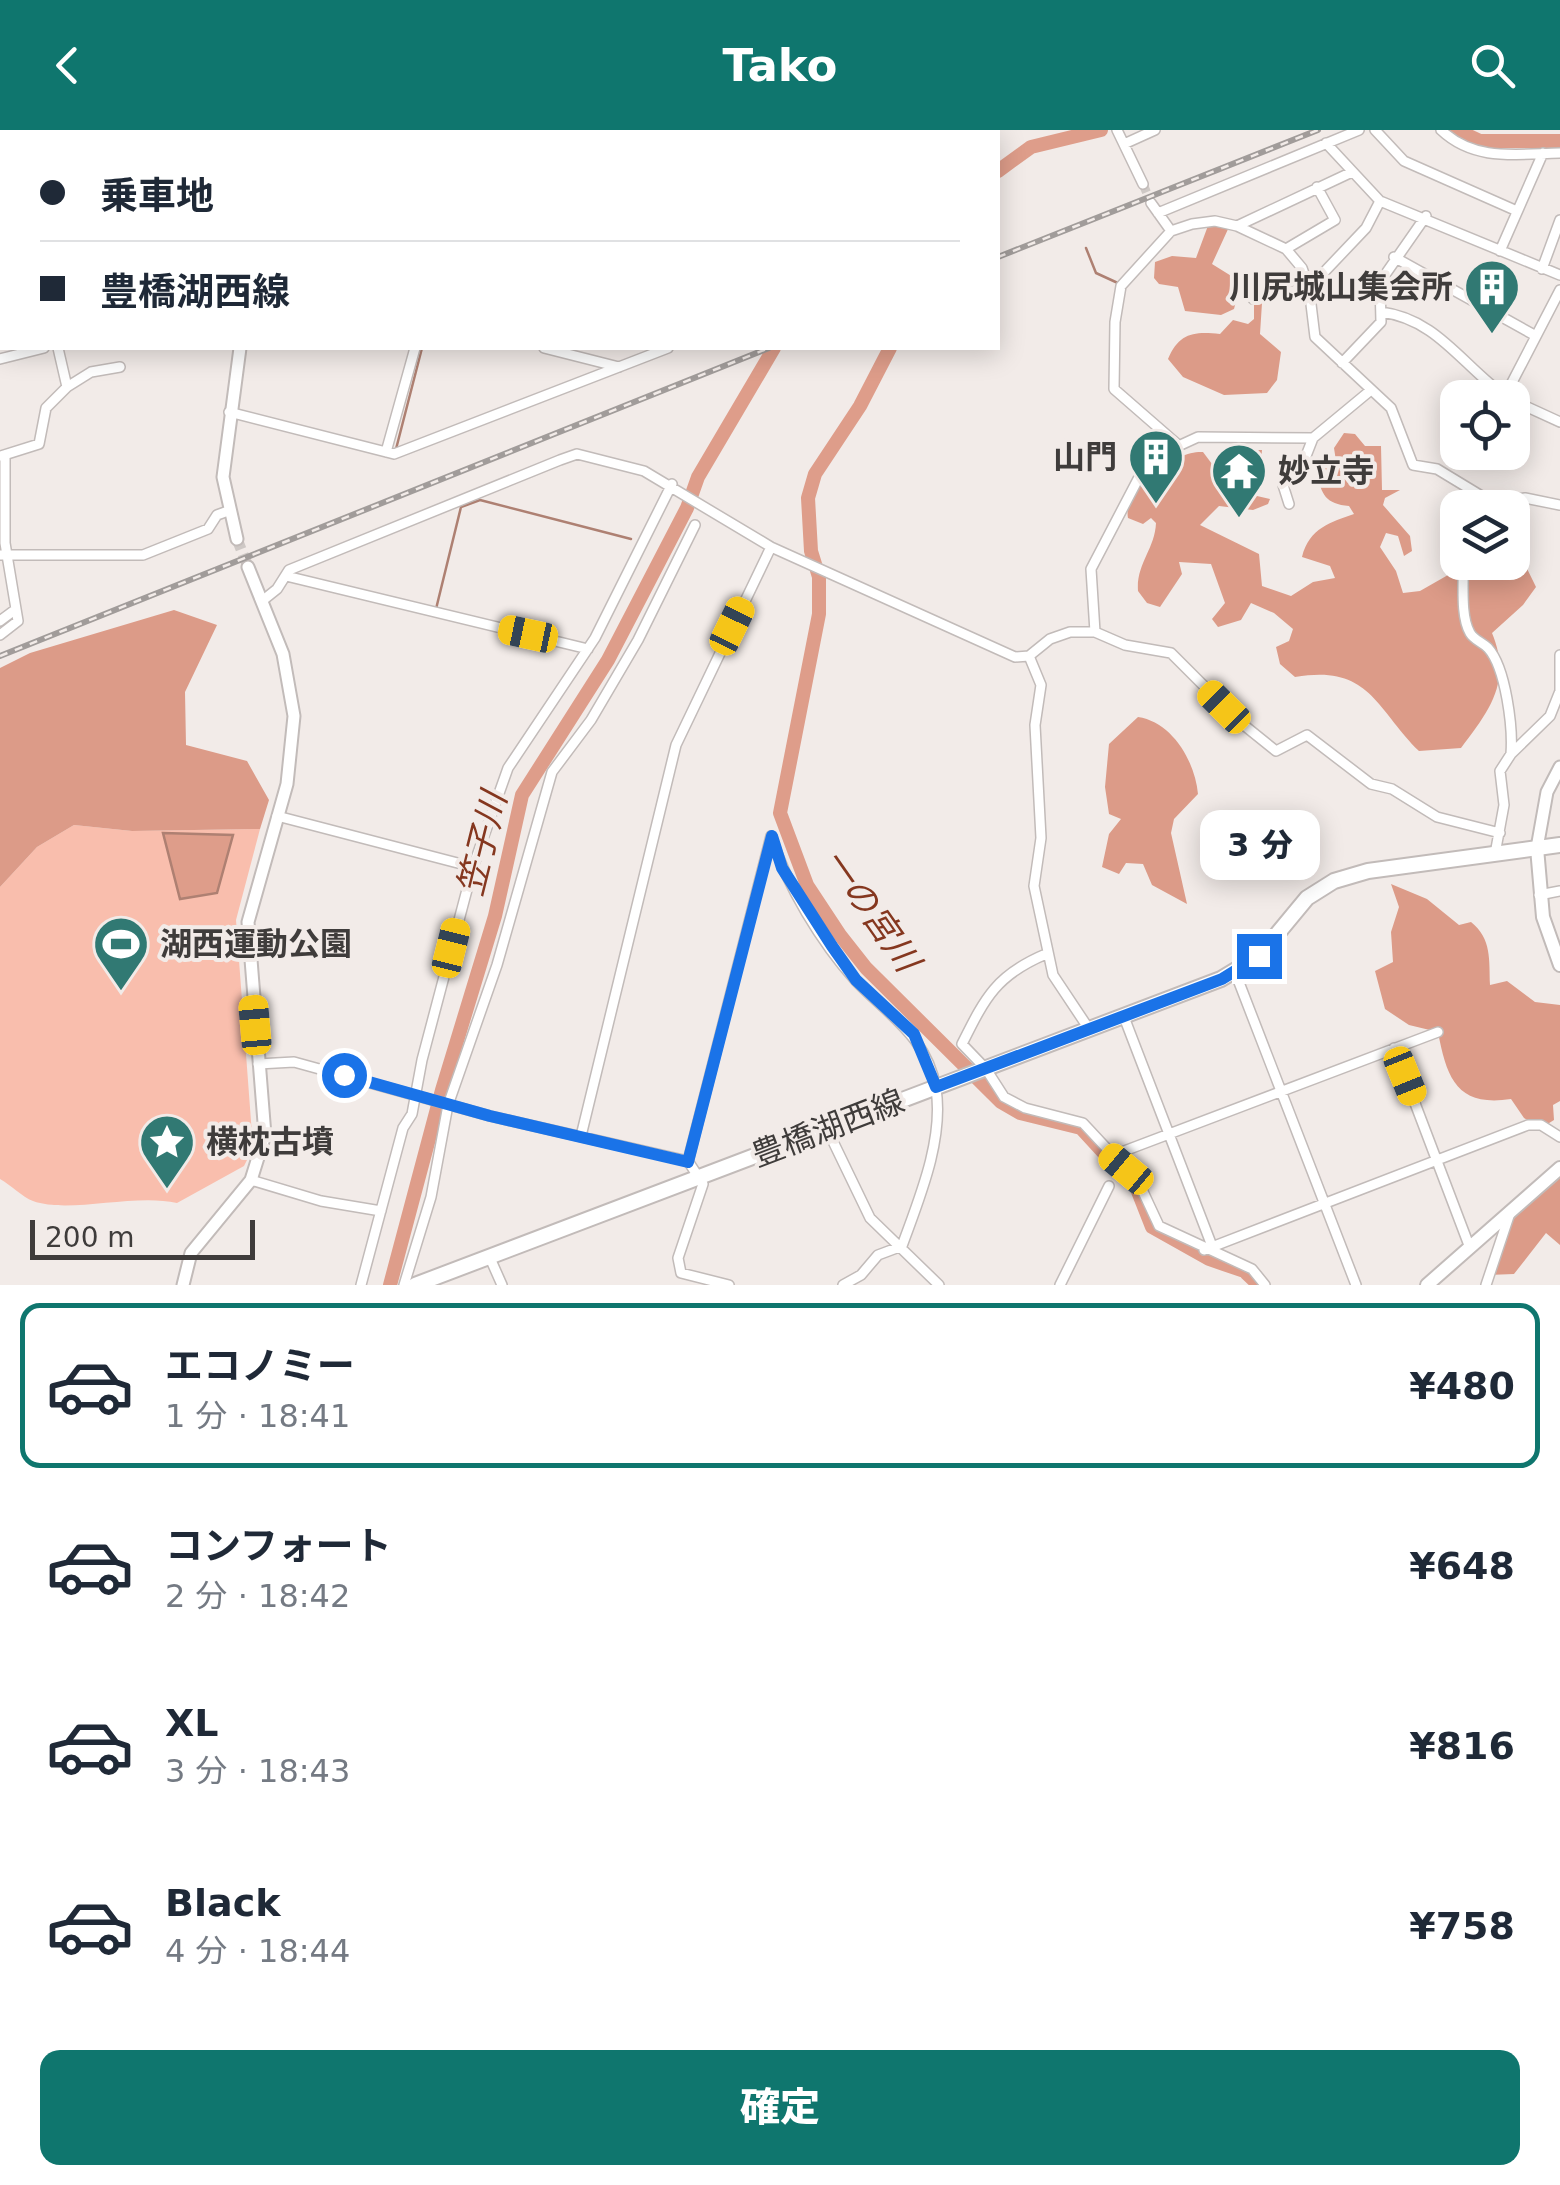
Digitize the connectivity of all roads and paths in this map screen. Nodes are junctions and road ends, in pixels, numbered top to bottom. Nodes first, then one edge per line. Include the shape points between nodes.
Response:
1 (1117, 130) edge
2 (1155, 130) edge
3 (1359, 130) edge
4 (1376, 130) edge
5 (1441, 130) edge
6 (1326, 143) junction
7 (1124, 144) junction
8 (1543, 153) junction
9 (1560, 153) edge
10 (1352, 172) junction
11 (1142, 184) tunnel mouth
12 (1318, 187) junction
13 (1380, 201) junction
14 (1150, 203) tunnel mouth
15 (1517, 211) junction
16 (1158, 212) junction
17 (1426, 216) junction
18 (1560, 220) edge
19 (1238, 226) junction
20 (1171, 231) junction
21 (1286, 249) junction
22 (1500, 251) junction
23 (1394, 258) junction
24 (1542, 269) junction
25 (1560, 275) edge
26 (1306, 277) junction
27 (1309, 288) junction
28 (1560, 290) edge
29 (1253, 299) dead end
30 (1380, 312) junction
31 (1536, 336) junction
32 (29, 350) edge
33 (58, 350) edge
34 (240, 350) edge
35 (414, 350) edge
36 (552, 350) edge
37 (663, 350) edge
38 (1, 356) edge
39 (1342, 362) junction
40 (120, 367) dead end
41 (620, 367) junction
42 (1484, 380) edge
43 (1516, 380) edge
44 (67, 387) junction
45 (1370, 390) junction
46 (1530, 408) edge
47 (1560, 409) edge
48 (229, 412) junction
49 (1557, 421) edge
50 (1313, 438) junction
51 (1176, 443) junction
52 (386, 452) junction
53 (2, 456) edge
54 (672, 484) junction
55 (1463, 490) edge
56 (1530, 499) edge
57 (1289, 504) dead end
58 (1560, 504) edge
59 (228, 511) junction
60 (695, 525) dead end
61 (238, 539) tunnel mouth
62 (771, 546) junction
63 (3, 555) edge
64 (248, 567) tunnel mouth
65 (286, 576) junction
66 (1464, 580) edge
67 (262, 601) junction
68 (16, 609) junction
69 (0, 622) edge
70 (1095, 632) junction
71 (0, 635) edge
72 (588, 649) junction
73 (1560, 655) edge
74 (1030, 656) junction
75 (1511, 754) junction
76 (1560, 767) edge
77 (277, 816) junction
78 (1500, 833) junction
79 (1560, 845) edge
80 (1538, 848) junction
81 (1495, 854) junction
82 (473, 867) junction
83 (1560, 892) edge
84 (1539, 895) junction
85 (1046, 954) junction
86 (1560, 965) edge
87 (1235, 972) junction
88 (1124, 1017) junction
89 (1089, 1029) junction
90 (1438, 1032) dead end
91 (1394, 1048) junction
92 (258, 1064) junction
93 (986, 1069) junction
94 (936, 1087) junction
95 (1281, 1088) junction
96 (418, 1097) junction
97 (448, 1105) junction
98 (827, 1129) junction
99 (1169, 1132) junction
100 (581, 1136) junction
101 (1560, 1137) edge
102 (1110, 1156) junction
103 (1439, 1160) junction
104 (688, 1162) junction
105 (1560, 1168) edge
106 (702, 1177) junction
107 (251, 1180) junction
108 (1109, 1186) dead end
109 (1325, 1202) junction
110 (1512, 1206) junction
111 (381, 1211) junction
112 (902, 1246) junction
113 (1208, 1248) junction
114 (1470, 1248) junction
115 (490, 1258) junction
116 (182, 1285) edge
117 (361, 1285) edge
118 (404, 1285) edge
119 (415, 1285) edge
120 (502, 1285) edge
121 (728, 1285) edge
122 (844, 1285) edge
123 (939, 1285) edge
124 (1060, 1285) edge
125 (1265, 1285) edge
126 (1356, 1285) edge
127 (1428, 1285) edge
128 (1486, 1285) edge

1 - 7 street
2 - 7 street
3 - 6 street
4 - 15 street via 1404,161
5 - 8 street via 1476,151
6 - 10 street
6 - 16 street
7 - 11 street
8 - 9 street
8 - 15 street
10 - 12 street
10 - 13 street
12 - 19 street
12 - 21 street via 1335,220
13 - 17 street
13 - 27 street via 1366,228
14 - 16 street
15 - 22 street
16 - 20 street
17 - 22 street
17 - 23 street
18 - 24 street
19 - 20 street via 1207,221
19 - 21 street
20 - 51 street via 1121,286 1114,384
21 - 26 street
22 - 24 street
23 - 30 street via 1380,282
23 - 31 street
24 - 25 street
26 - 27 street
26 - 29 street via 1265,288
27 - 39 street via 1314,336
28 - 31 street
30 - 39 street via 1376,330
30 - 42 street via 1404,315 1455,346
31 - 43 street
32 - 38 street
33 - 44 street
34 - 48 street
35 - 52 street
36 - 41 street
37 - 41 street
39 - 45 street
40 - 44 street via 90,372
41 - 52 street
44 - 53 street via 46,408 39,444
45 - 50 street
45 - 55 street via 1391,408 1413,464 1438,469
46 - 49 street
47 - 49 street
48 - 52 street
48 - 59 street via 223,477
50 - 51 street via 1198,437
50 - 57 street via 1284,485
51 - 70 street via 1142,467 1091,568
53 - 63 street
54 - 62 street
54 - 65 street via 576,454
54 - 72 street
56 - 58 street
59 - 61 street
59 - 63 street via 208,529 143,556
60 - 97 street via 638,640 552,772
62 - 74 street via 1015,657
62 - 100 street via 676,745
63 - 68 street
64 - 67 street
65 - 67 street
65 - 72 street
66 - 75 street via 1467,624 1495,662 1512,729
67 - 77 street via 283,654 294,716 292,760
68 - 69 street
68 - 71 street via 18,620
70 - 74 street via 1050,639
70 - 78 street via 1180,657 1276,751 1307,735 1370,784 1392,789 1437,817
72 - 82 street via 514,755
73 - 75 street via 1560,691 1550,716
74 - 85 street via 1041,685 1035,726 1041,838 1034,886
75 - 78 street via 1500,771
76 - 80 street via 1547,792
77 - 82 street
77 - 92 street via 248,922
78 - 81 street
79 - 80 main road, 豊橋湖西線
80 - 81 main road, 豊橋湖西線
80 - 84 main road
81 - 87 main road, 豊橋湖西線 via 1334,881 1308,898 1277,940
82 - 96 street
83 - 84 street
84 - 86 main road
85 - 89 street
85 - 93 street via 1018,966 987,994 962,1044
87 - 88 main road, 豊橋湖西線
87 - 95 street
88 - 89 main road, 豊橋湖西線
88 - 99 street
89 - 93 main road, 豊橋湖西線
90 - 91 street
91 - 95 street
91 - 103 street
92 - 96 street via 294,1062
92 - 107 street via 266,1135
93 - 94 main road, 豊橋湖西線
93 - 102 street via 1004,1096 1024,1108 1084,1123
94 - 98 main road, 豊橋湖西線
94 - 104 street via 914,1034 840,958 782,868 772,836
94 - 112 street via 936,1125 919,1204
95 - 99 street
95 - 109 street
96 - 97 street
96 - 111 street
97 - 100 street
97 - 118 street via 431,1197
98 - 106 main road, 豊橋湖西線
98 - 112 street via 856,1198
99 - 102 street
99 - 113 street
100 - 104 street
101 - 103 street via 1528,1125
102 - 113 street via 1138,1183 1156,1223
103 - 109 street
103 - 114 street
104 - 106 street
105 - 110 main road
106 - 115 main road, 豊橋湖西線
106 - 121 street via 678,1258 681,1272
107 - 111 street
107 - 116 street via 191,1253
108 - 124 street
109 - 113 street
109 - 126 street
110 - 114 main road
110 - 128 street
111 - 117 street
112 - 122 street via 878,1256
112 - 123 street
113 - 125 street via 1252,1269
114 - 127 main road
115 - 119 main road, 豊橋湖西線
115 - 120 street

